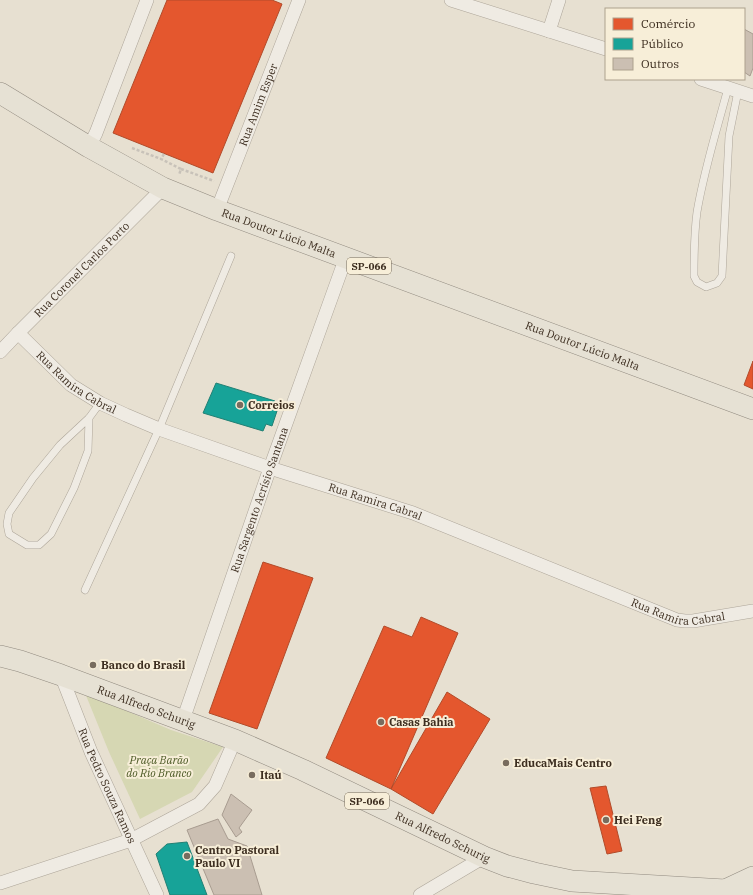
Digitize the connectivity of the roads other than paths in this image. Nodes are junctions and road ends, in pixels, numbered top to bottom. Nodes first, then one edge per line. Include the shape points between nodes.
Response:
1 (147, 0) edge
2 (299, 0) edge
3 (451, 0) edge
4 (559, 0) edge
5 (549, 31) junction
6 (605, 49) edge
7 (704, 80) edge
8 (733, 90) junction
9 (0, 93) edge
10 (753, 96) edge
11 (89, 147) junction
12 (163, 188) junction
13 (216, 210) junction
14 (232, 256) dead end
15 (346, 257) junction
16 (18, 333) junction
17 (0, 352) edge
18 (100, 403) junction
19 (753, 409) edge
20 (90, 418) junction
21 (159, 428) junction
22 (270, 468) junction
23 (85, 590) dead end
24 (753, 611) edge
25 (0, 656) edge
26 (60, 675) junction
27 (183, 720) junction
28 (235, 740) junction
29 (131, 840) junction
30 (484, 857) junction
31 (753, 877) edge
32 (572, 881) junction
33 (0, 883) edge
34 (729, 893) edge
35 (157, 895) edge
36 (420, 895) edge
37 (607, 895) edge

1 - 11 street
2 - 13 street, Rua Amim Esper
3 - 5 street
4 - 5 street
5 - 6 street
7 - 8 street
8 - 8 lane via 706,173 698,212 694,276 697,282 706,287 717,283 722,276
8 - 10 street
9 - 11 main road, Rua Doutor Lúcio Malta / SP-066
11 - 12 main road, Rua Doutor Lúcio Malta / SP-066
12 - 13 main road, Rua Doutor Lúcio Malta / SP-066
12 - 16 street, Rua Coronel Carlos Porto
13 - 15 main road, Rua Doutor Lúcio Malta / SP-066
14 - 21 lane
15 - 19 main road, Rua Doutor Lúcio Malta / SP-066
15 - 22 street, Rua Sargento Acrísio Santana
16 - 17 street, Rua Coronel Carlos Porto
16 - 18 street, Rua Ramira Cabral via 71,385
18 - 20 lane
18 - 21 street, Rua Ramira Cabral
20 - 20 lane via 60,445 9,513 9,534 27,545 39,545 51,534 74,488 88,451
21 - 22 street, Rua Ramira Cabral
21 - 23 lane
22 - 24 street, Rua Ramira Cabral via 413,513 677,620 685,622
22 - 27 street, Rua Sargento Acrísio Santana
25 - 26 main road, Rua Alfredo Schurig / SP-066
26 - 27 main road, Rua Alfredo Schurig / SP-066
26 - 29 street, Rua Pedro Souza Ramos
27 - 28 main road, Rua Alfredo Schurig / SP-066
28 - 29 street via 215,786 199,804
28 - 30 main road, Rua Alfredo Schurig / SP-066
29 - 33 street
29 - 35 street, Rua Pedro Souza Ramos
30 - 32 main road, Rua Alfredo Schurig / SP-066 via 507,866
30 - 36 street
31 - 34 main road
32 - 34 main road, Rua Alfredo Schurig / SP-066
32 - 37 main road

